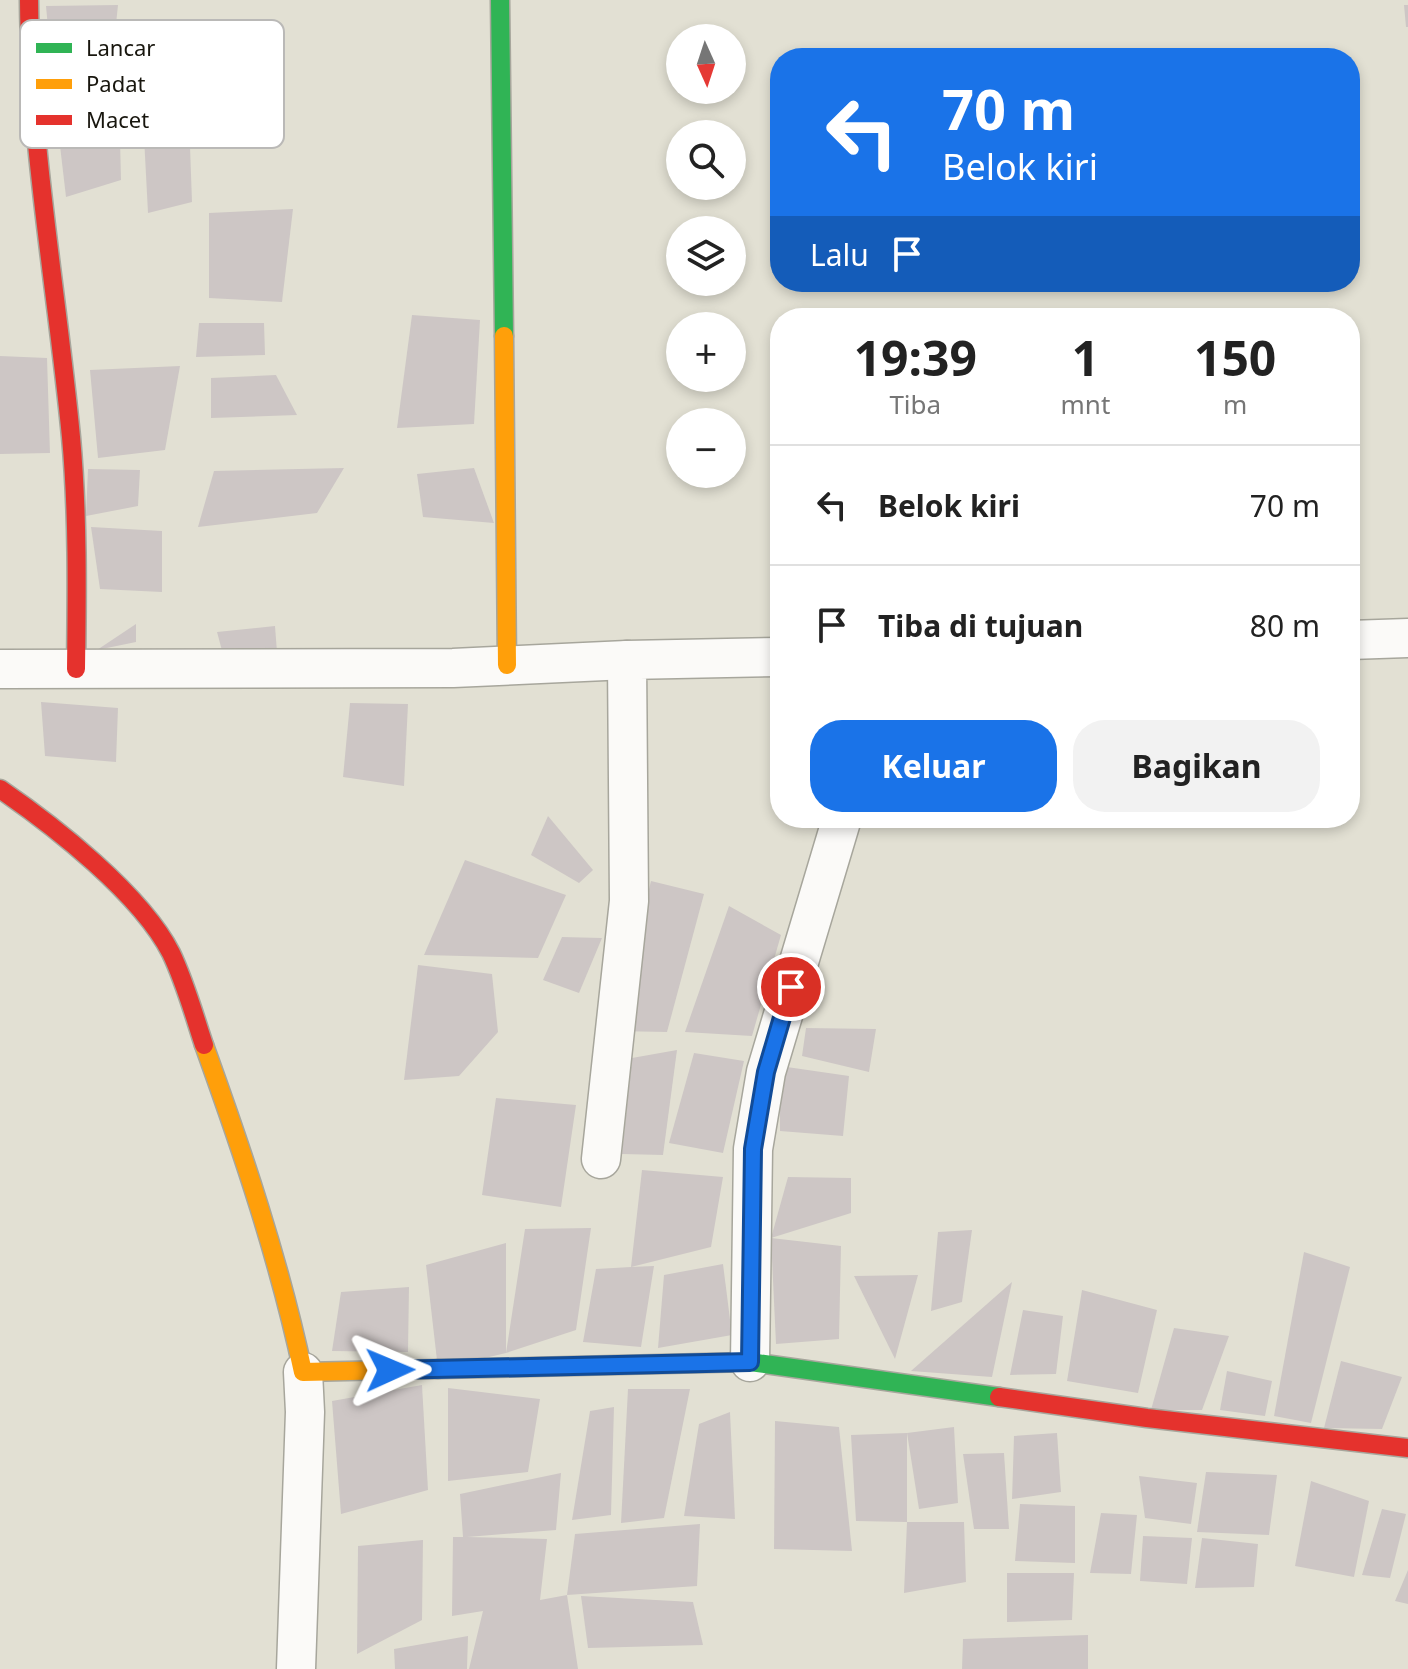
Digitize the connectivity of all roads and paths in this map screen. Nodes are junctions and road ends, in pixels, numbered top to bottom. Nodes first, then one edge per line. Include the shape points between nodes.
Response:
1 (29, 0) edge
2 (500, 0) edge
3 (30, 20) edge
4 (35, 148) edge
5 (1408, 638) edge
6 (1360, 640) edge
7 (770, 657) edge
8 (627, 660) junction
9 (507, 665) junction
10 (0, 669) edge
11 (76, 669) junction
12 (0, 789) edge
13 (839, 828) edge
14 (601, 1159) dead end
15 (750, 1362) junction
16 (303, 1372) junction
17 (1408, 1448) edge
18 (296, 1669) edge

1 - 3 street
2 - 9 street
4 - 11 street via 71,438 77,525
5 - 6 street
7 - 8 street
8 - 9 street
8 - 14 street via 629,901
9 - 11 street
10 - 11 street
12 - 16 street via 80,851 153,924 171,953 241,1147 286,1294
13 - 15 street via 766,1072 753,1149
15 - 16 street
15 - 17 street via 1147,1418
16 - 18 street

